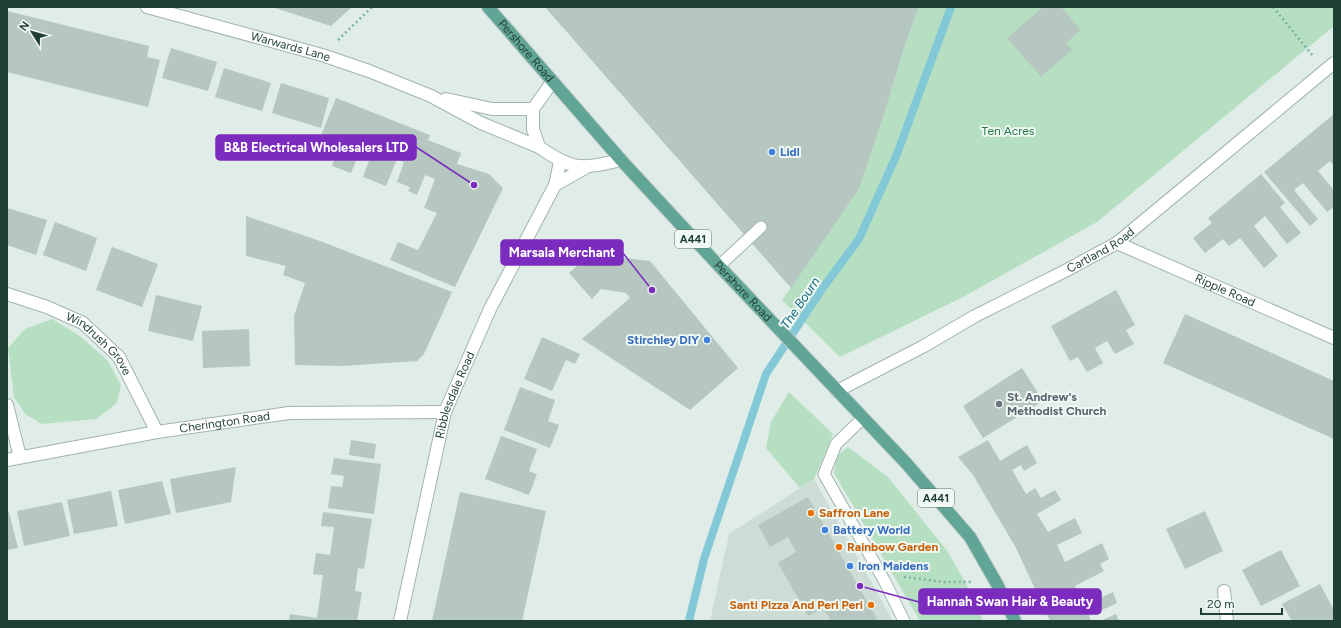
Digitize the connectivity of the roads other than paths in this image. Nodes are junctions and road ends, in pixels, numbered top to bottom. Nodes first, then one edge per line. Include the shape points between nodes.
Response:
1 (147, 7) edge
2 (488, 7) edge
3 (1330, 66) edge
4 (553, 81) junction
5 (431, 96) junction
6 (533, 109) junction
7 (539, 147) junction
8 (621, 160) junction
9 (560, 162) junction
10 (585, 168) junction
11 (555, 186) junction
12 (762, 227) dead end
13 (1117, 243) junction
14 (719, 266) junction
15 (7, 294) edge
16 (1334, 338) edge
17 (837, 391) junction
18 (7, 406) edge
19 (445, 412) junction
20 (864, 418) junction
21 (157, 432) junction
22 (20, 457) junction
23 (7, 460) edge
24 (1224, 591) dead end
25 (400, 621) edge
26 (904, 621) edge
27 (1015, 621) edge
28 (1227, 621) edge

1 - 5 street, Warwards Lane via 322,55
2 - 4 main road, Pershore Road / A441
3 - 13 street, Cartland Road
4 - 6 street
4 - 8 main road, Pershore Road / A441
5 - 6 street, Warwards Lane via 492,109
5 - 7 street, Warwards Lane via 481,123
6 - 7 street via 533,129
7 - 9 street, Warwards Lane
8 - 10 street
8 - 14 main road, Pershore Road / A441
9 - 10 street
9 - 11 street, Ribblesdale Road
10 - 11 street
11 - 19 street, Ribblesdale Road via 490,309
12 - 14 lane
13 - 16 street, Ripple Road
13 - 17 street, Cartland Road
14 - 17 main road, Pershore Road / A441
15 - 21 street, Windrush Grove via 47,307 83,323 119,357
17 - 20 main road, Pershore Road / A441
18 - 22 street
19 - 21 street, Cherington Road via 289,413
19 - 25 street, Ribblesdale Road
20 - 26 lane via 836,444 824,474 884,580
20 - 27 main road, Pershore Road / A441 via 970,537
21 - 22 street, Cherington Road
22 - 23 street, Cherington Road
24 - 28 street

